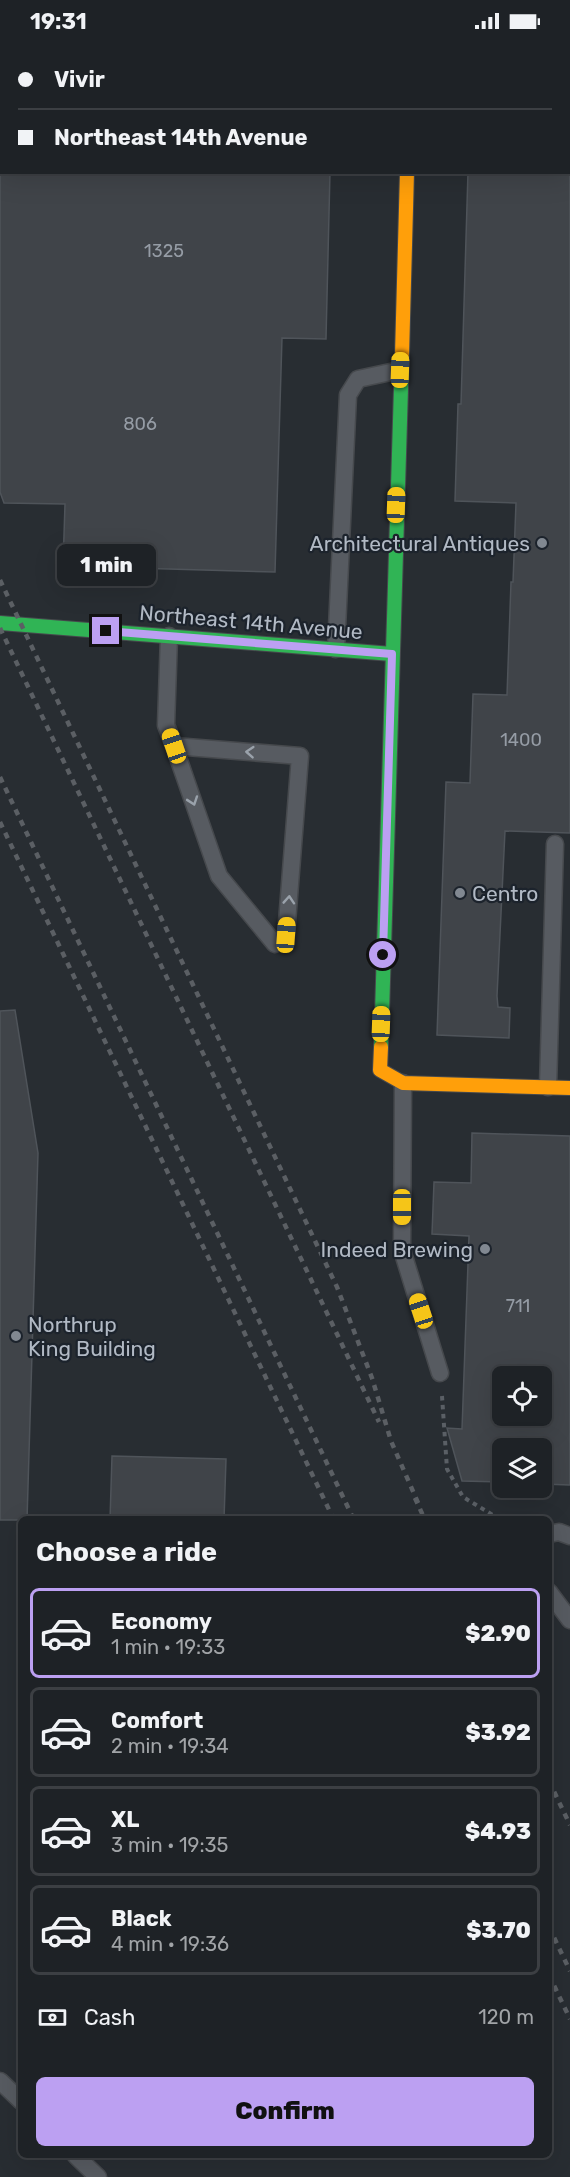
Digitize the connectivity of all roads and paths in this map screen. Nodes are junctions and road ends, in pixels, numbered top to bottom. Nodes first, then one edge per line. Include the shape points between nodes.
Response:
1 (407, 174) edge
2 (400, 370) junction
3 (0, 623) edge
4 (169, 636) junction
5 (336, 649) junction
6 (392, 654) junction
7 (174, 746) junction
8 (555, 844) dead end
9 (403, 1083) junction
10 (548, 1087) junction
11 (570, 1088) edge
12 (440, 1373) joint
13 (494, 1516) edge
14 (552, 1596) edge
15 (570, 1620) edge
16 (0, 2081) edge
17 (18, 2099) edge
18 (78, 2158) edge
19 (98, 2177) edge

1 - 2 street
2 - 5 lane via 358,379 348,395
2 - 6 street
3 - 4 street, Northeast 14th Avenue
4 - 5 street, Northeast 14th Avenue
4 - 7 lane via 166,725
5 - 6 street, Northeast 14th Avenue
6 - 9 street via 380,1070
7 -> 7 lane via 219,876 275,944 286,935 300,756
8 - 10 lane
9 - 10 street
9 - 12 lane via 402,1250
10 - 11 street
12 - 13 path via 447,1469 463,1497
14 - 15 lane
16 - 17 lane
18 - 19 lane

